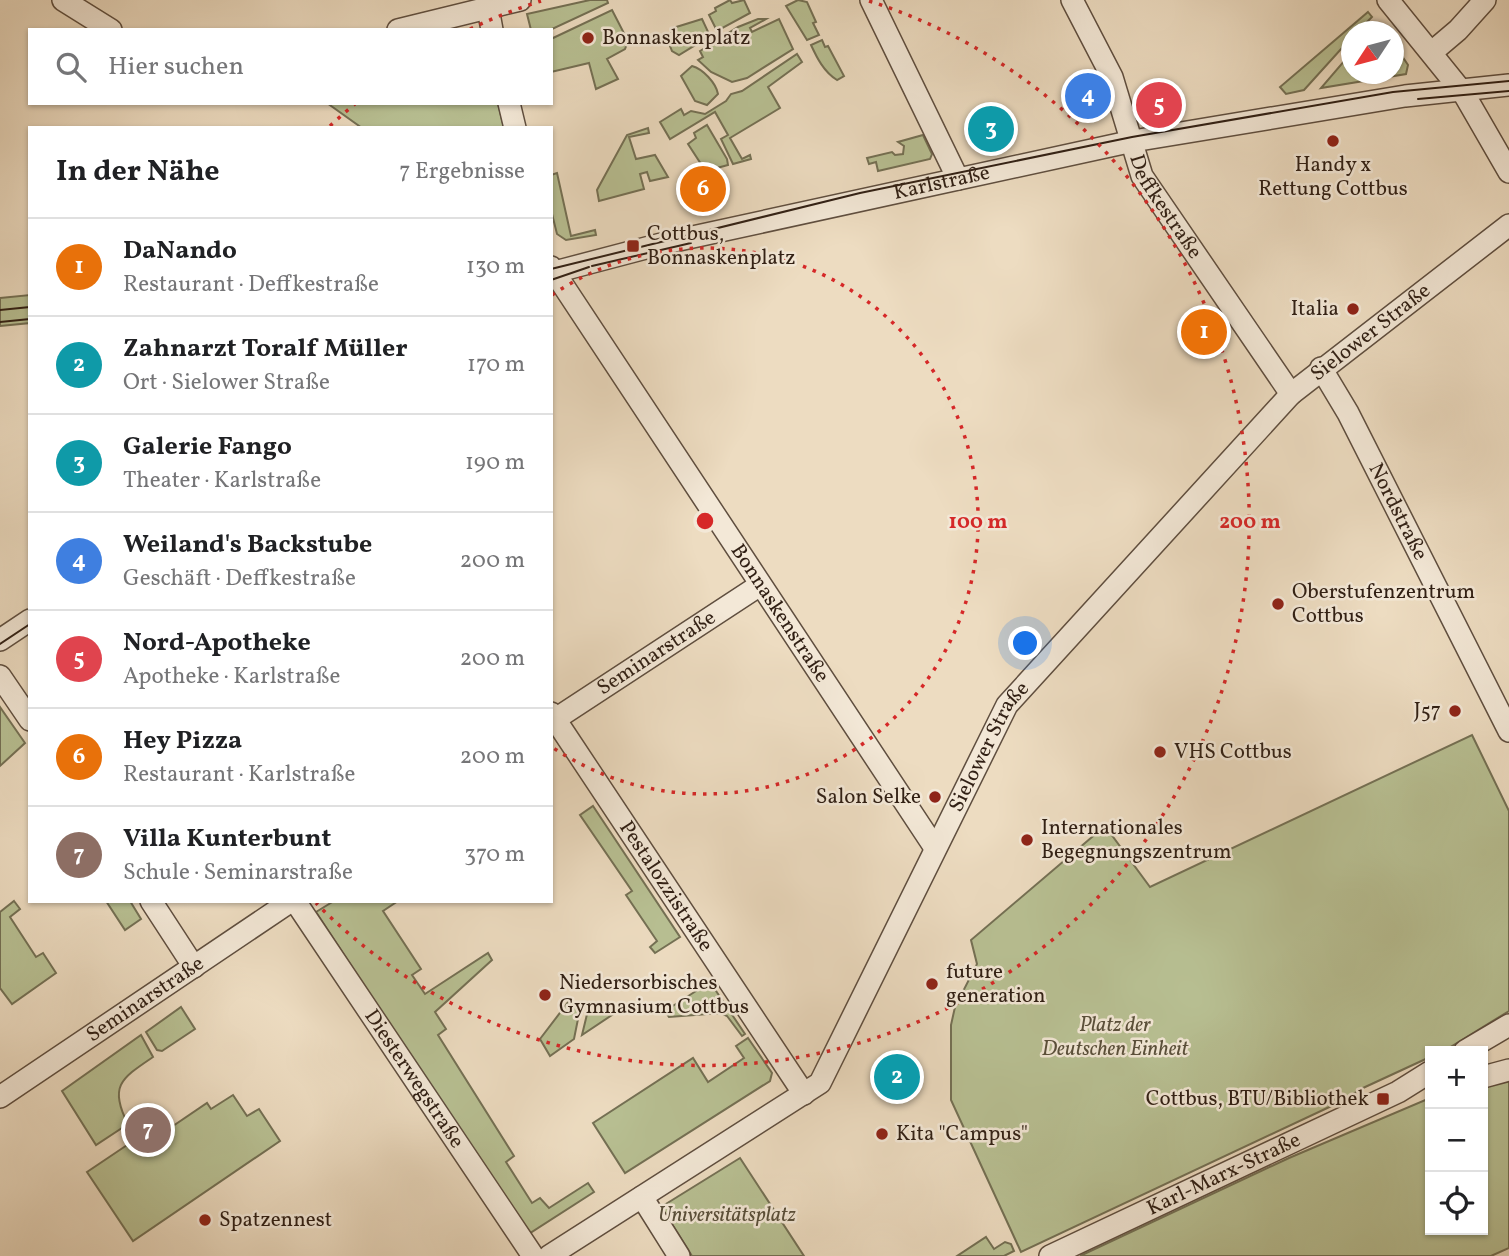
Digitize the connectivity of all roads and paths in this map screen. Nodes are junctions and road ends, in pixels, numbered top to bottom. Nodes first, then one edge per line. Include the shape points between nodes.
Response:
1 (63, 0) edge
2 (520, 0) edge
3 (872, 0) edge
4 (1072, 0) edge
5 (1388, 0) edge
6 (1485, 0) edge
7 (488, 8) junction
8 (108, 28) edge
9 (406, 28) edge
10 (492, 28) edge
11 (1432, 51) junction
12 (1509, 85) edge
13 (1460, 89) junction
14 (509, 105) edge
15 (515, 126) edge
16 (1133, 141) junction
17 (1509, 172) edge
18 (958, 178) junction
19 (1509, 225) edge
20 (553, 270) edge
21 (553, 272) edge
22 (1321, 368) junction
23 (1291, 394) junction
24 (761, 585) junction
25 (28, 621) edge
26 (0, 640) edge
27 (0, 676) edge
28 (28, 717) edge
29 (553, 718) edge
30 (1509, 731) edge
31 (935, 848) junction
32 (152, 903) edge
33 (290, 903) edge
34 (294, 903) edge
35 (194, 967) junction
36 (1509, 1025) edge
37 (1473, 1046) edge
38 (1509, 1070) edge
39 (1425, 1075) edge
40 (1488, 1076) edge
41 (1425, 1087) edge
42 (1398, 1092) junction
43 (804, 1094) junction
44 (0, 1097) edge
45 (642, 1197) junction
46 (533, 1256) edge
47 (549, 1256) edge
48 (679, 1256) edge
49 (1050, 1256) edge

1 - 8 street
2 - 7 street
3 - 18 street
4 - 16 street, Deffkestraße via 1112,76
5 - 11 street
6 - 11 street
7 - 9 street
7 - 10 street
11 - 13 street
12 - 13 street, Karlstraße
13 - 16 street, Karlstraße
13 - 17 street
14 - 15 street
16 - 18 street, Karlstraße
16 - 23 street, Deffkestraße via 1142,176
18 - 20 street, Karlstraße
19 - 22 street, Sielower Straße
21 - 24 street, Bonnaskenstraße
22 - 23 street, Sielower Straße
22 - 30 street, Nordstraße
23 - 31 street, Sielower Straße via 1007,705
24 - 29 street, Seminarstraße
24 - 31 street, Bonnaskenstraße
25 - 26 street
27 - 28 street
29 - 43 street, Pestalozzistraße
31 - 43 street, Sielower Straße via 820,1083
32 - 35 street
33 - 35 street, Seminarstraße
34 - 46 street, Diesterwegstraße
35 - 44 street, Seminarstraße
36 - 37 street
38 - 40 street
39 - 42 street, Karl-Marx-Straße
41 - 42 street, Karl-Marx-Straße
42 - 49 street, Karl-Marx-Straße
43 - 45 street, Sielower Straße
45 - 47 street, Sielower Straße
45 - 48 street

